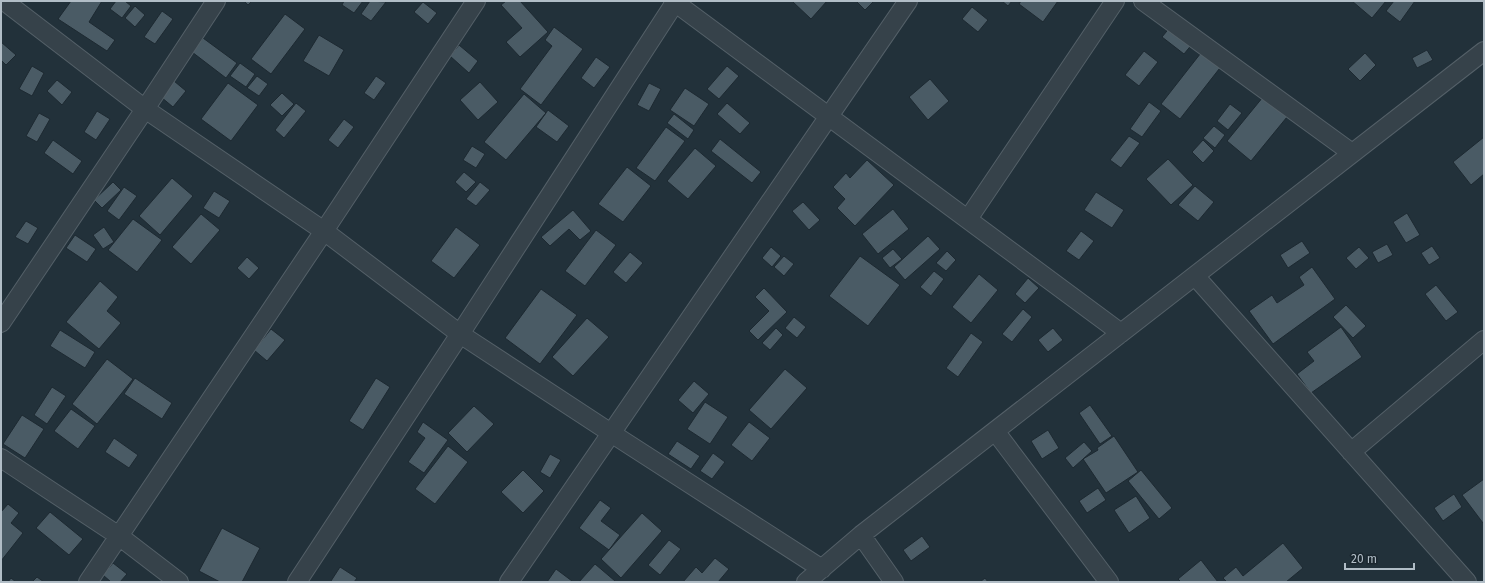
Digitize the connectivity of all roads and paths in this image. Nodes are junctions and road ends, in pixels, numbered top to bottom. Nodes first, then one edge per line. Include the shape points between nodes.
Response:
1 (4, 1) edge
2 (216, 1) edge
3 (476, 1) edge
4 (908, 1) edge
5 (1115, 1) edge
6 (1143, 1) edge
7 (675, 2) edge
8 (1484, 51) edge
9 (145, 109) junction
10 (829, 117) junction
11 (1352, 153) junction
12 (968, 219) junction
13 (324, 231) junction
14 (1194, 276) junction
15 (1, 323) edge
16 (1121, 333) junction
17 (460, 334) junction
18 (1484, 340) edge
19 (995, 431) junction
20 (610, 433) junction
21 (1351, 452) junction
22 (1, 458) edge
23 (861, 535) junction
24 (119, 536) junction
25 (822, 569) junction
26 (88, 582) edge
27 (180, 582) edge
28 (297, 582) edge
29 (509, 582) edge
30 (806, 582) edge
31 (894, 582) edge
32 (1109, 582) edge
33 (1467, 582) edge

1 - 9 street
2 - 9 street
3 - 13 street
4 - 10 street
5 - 12 street
6 - 11 street
7 - 10 street
7 - 17 street
8 - 11 street
9 - 13 street
9 - 15 street
10 - 12 street
10 - 20 street
11 - 14 street
12 - 16 street
13 - 17 street
13 - 24 street
14 - 16 street
14 - 21 street
16 - 19 street
17 - 20 street
17 - 28 street
18 - 21 street
19 - 23 street
19 - 32 street
20 - 25 street
20 - 29 street
21 - 33 street
22 - 24 street
23 - 25 street
23 - 31 street
24 - 26 street
24 - 27 street
25 - 30 street

